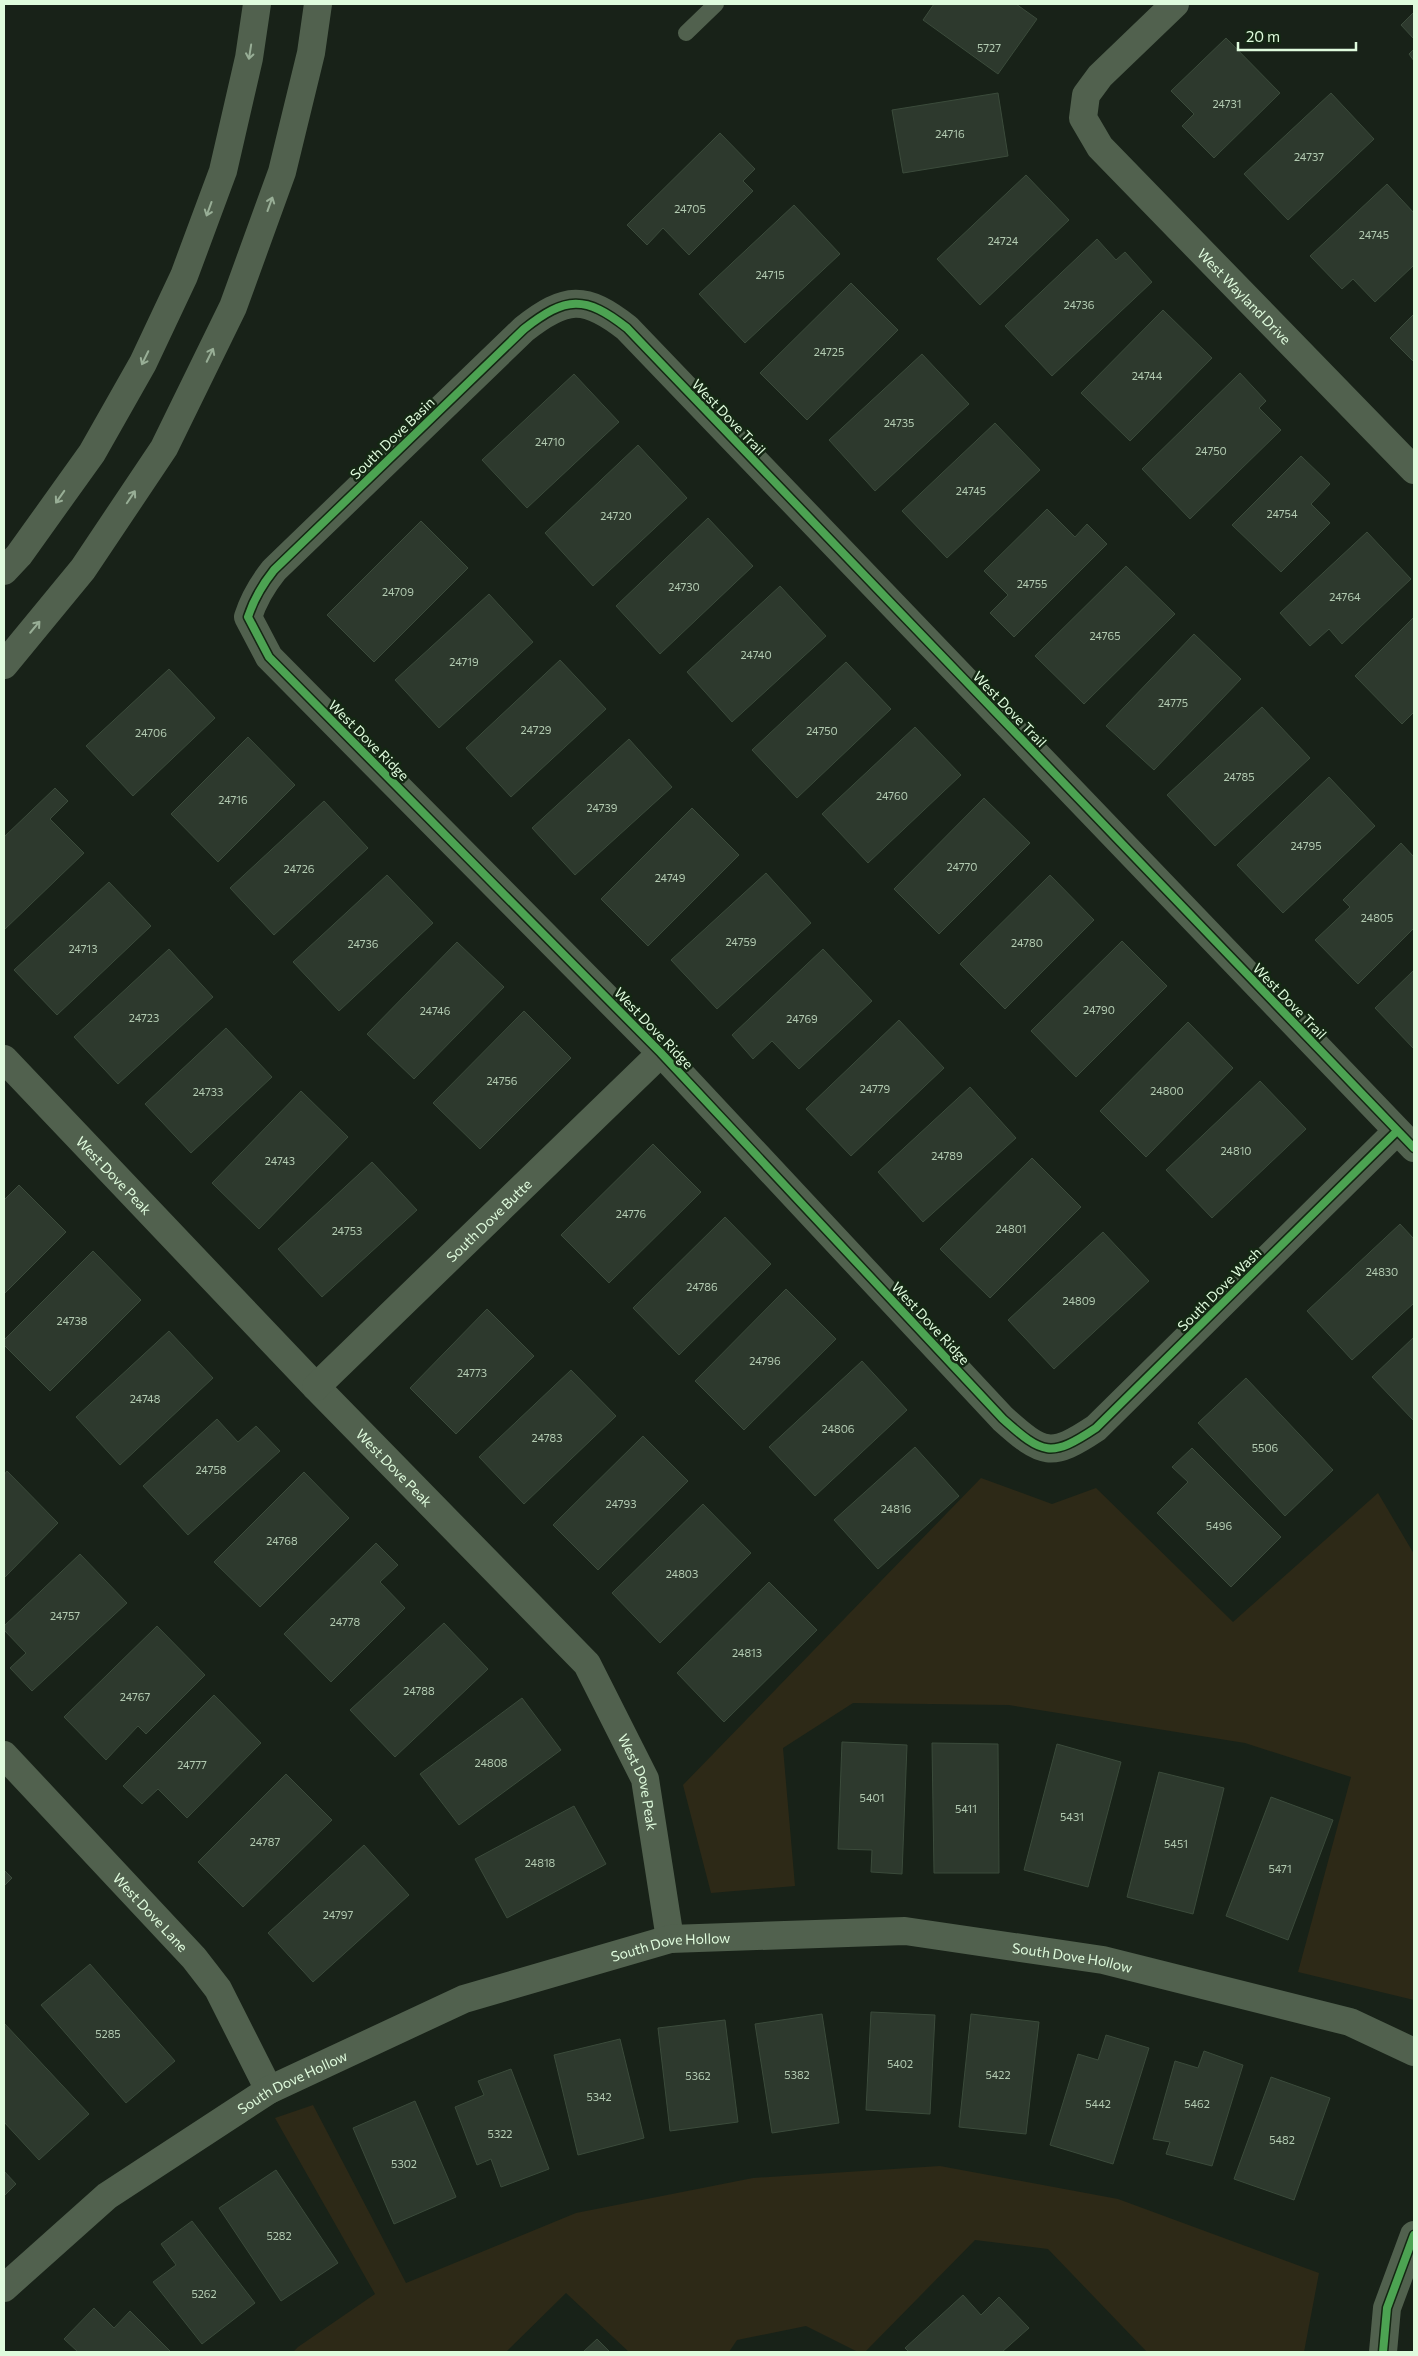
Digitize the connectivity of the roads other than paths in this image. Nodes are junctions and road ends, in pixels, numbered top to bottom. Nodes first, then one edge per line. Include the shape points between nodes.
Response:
1 (257, 4) edge
2 (318, 4) edge
3 (716, 4) edge
4 (1175, 4) edge
5 (686, 33) dead end
6 (577, 302) joint
7 (1414, 470) edge
8 (4, 572) edge
9 (248, 617) joint
10 (4, 665) edge
11 (661, 1053) junction
12 (4, 1059) edge
13 (1405, 1139) edge
14 (316, 1388) junction
15 (1049, 1449) joint
16 (4, 1755) edge
17 (670, 1939) junction
18 (1414, 2052) edge
19 (269, 2090) junction
20 (1414, 2235) edge
21 (4, 2288) edge
22 (1383, 2352) edge

1 -> 8 street via 249,58 223,171 184,276 143,363 92,453
10 -> 2 street via 83,569 164,448 233,307 282,172 311,53
3 - 5 lane
4 - 7 street, West Wayland Drive via 1100,76 1086,95 1084,118 1100,148
6 - 9 street, South Dove Basin via 553,309 524,329 274,570 259,589
6 - 13 street, West Dove Trail via 604,310 627,328
9 - 11 street, West Dove Ridge via 269,657
11 - 14 street, South Dove Butte
11 - 15 street, West Dove Ridge via 1003,1418 1027,1441
12 - 14 street, West Dove Peak
13 - 15 street, South Dove Wash via 1096,1428 1070,1445
14 - 17 street, West Dove Peak via 587,1664 645,1779
16 - 19 street, West Dove Lane via 194,1958 218,1989
17 - 18 street, South Dove Hollow via 905,1931 1103,1960 1350,2022
17 - 19 street, South Dove Hollow via 464,1999
19 - 21 street, South Dove Hollow via 108,2196
20 - 22 street via 1387,2308

